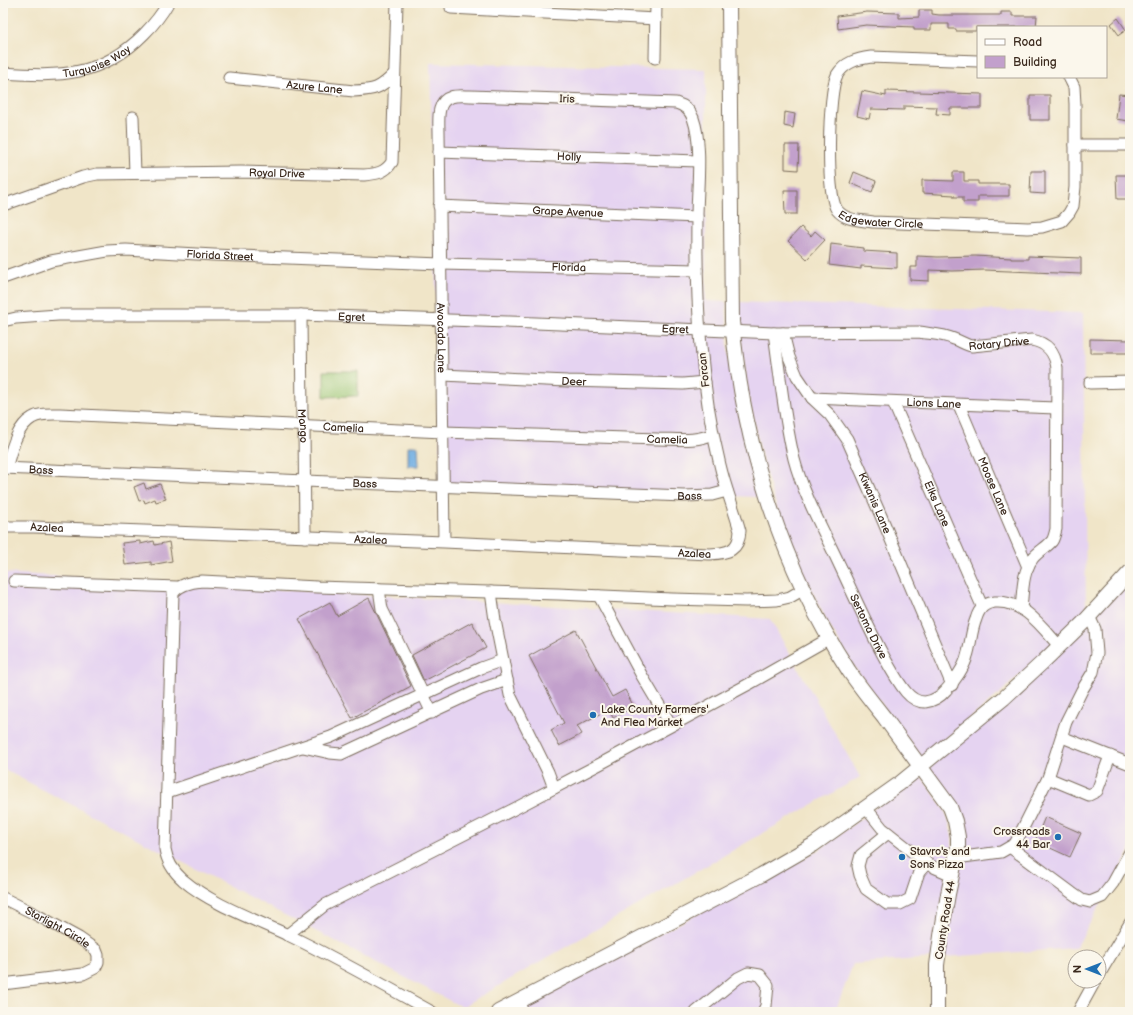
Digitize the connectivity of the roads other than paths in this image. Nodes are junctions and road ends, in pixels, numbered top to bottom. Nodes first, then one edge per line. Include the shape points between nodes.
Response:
1 (168, 3) edge
2 (397, 3) edge
3 (656, 3) edge
4 (729, 3) edge
5 (451, 8) dead end
6 (656, 19) junction
7 (655, 58) dead end
8 (977, 61) edge
9 (3, 73) edge
10 (394, 74) junction
11 (229, 78) dead end
12 (1070, 78) edge
13 (132, 116) dead end
14 (439, 132) joint
15 (697, 142) joint
16 (1075, 145) junction
17 (1130, 145) edge
18 (439, 152) junction
19 (698, 162) junction
20 (135, 173) junction
21 (3, 205) edge
22 (439, 206) junction
23 (697, 217) junction
24 (441, 264) junction
25 (697, 270) junction
26 (3, 278) edge
27 (301, 315) junction
28 (442, 320) junction
29 (3, 321) edge
30 (700, 330) junction
31 (733, 332) junction
32 (778, 333) junction
33 (442, 375) junction
34 (705, 382) junction
35 (1090, 382) dead end
36 (1130, 382) edge
37 (812, 398) junction
38 (893, 402) junction
39 (959, 405) junction
40 (1056, 408) junction
41 (304, 425) junction
42 (443, 432) junction
43 (713, 434) junction
44 (5, 468) edge
45 (304, 482) junction
46 (443, 487) junction
47 (727, 491) junction
48 (3, 528) edge
49 (305, 537) junction
50 (444, 542) junction
51 (737, 546) joint
52 (1028, 567) junction
53 (1130, 572) edge
54 (14, 581) dead end
55 (177, 587) junction
56 (379, 589) junction
57 (804, 589) junction
58 (491, 592) junction
59 (599, 596) junction
60 (982, 606) junction
61 (1021, 609) junction
62 (1089, 616) junction
63 (830, 638) junction
64 (1059, 646) junction
65 (503, 660) junction
66 (507, 680) junction
67 (952, 684) junction
68 (423, 694) junction
69 (432, 713) junction
70 (671, 726) junction
71 (1062, 738) junction
72 (302, 746) junction
73 (1110, 756) junction
74 (1130, 764) edge
75 (921, 767) junction
76 (1048, 778) junction
77 (554, 788) junction
78 (167, 792) junction
79 (866, 808) junction
80 (888, 833) junction
81 (1010, 847) junction
82 (1130, 852) edge
83 (956, 858) junction
84 (926, 863) junction
85 (952, 875) junction
86 (3, 898) edge
87 (1130, 923) edge
88 (287, 935) junction
89 (1107, 962) edge
90 (3, 984) edge
91 (1091, 989) edge
92 (521, 1007) edge
93 (432, 1012) edge
94 (498, 1012) edge
95 (696, 1012) edge
96 (763, 1012) edge
97 (937, 1012) edge
98 (1078, 1012) edge

1 - 9 street, Turquoise Way via 135,43 102,64 76,72 48,75
2 - 10 street, Royal Drive
3 - 6 street
4 - 31 main road, County Road 44
5 - 6 street
6 - 7 street
8 - 16 street, Edgewater Circle via 871,57 858,58 842,68 833,86 831,102 831,192 837,210 853,220 874,222 1028,228 1055,224 1062,221 1073,206
10 - 11 street, Azure Lane via 378,88 354,91
10 - 20 street, Royal Drive via 392,162 383,172 364,176 241,172
12 - 16 street, Edgewater Circle via 1074,87
13 - 20 street
14 - 15 street, Iris via 440,107 442,102 451,97 676,103 688,109 693,117
14 - 18 street, Avocado Lane
15 - 19 street, Forcan
16 - 17 street
18 - 19 street, Holly
18 - 22 street, Avocado Lane
19 - 23 street, Forcan
20 - 21 street, Royal Drive via 83,177
22 - 23 street, Grape Avenue
22 - 24 street, Avocado Lane
23 - 25 street, Forcan
24 - 25 street, Florida
24 - 26 street, Florida Street via 126,250 51,261
24 - 28 street, Avocado Lane
25 - 30 street, Forcan
27 - 28 street, Egret
27 - 29 street, Egret via 58,315
27 - 41 street, Mango
28 - 30 street, Egret
28 - 33 street, Avocado Lane
30 - 31 street, Egret
30 - 34 street, Forcan
31 - 32 street, Rotary Drive
31 - 57 main road, County Road 44 via 741,394 758,468 774,519
32 - 37 street, Kiwanis Lane via 797,376
32 - 40 street, Rotary Drive via 919,332 954,338 972,346 1032,340 1040,342 1047,346 1055,359
32 - 67 street, Sertoma Drive via 783,403 795,461 806,492 871,633 896,678 913,699 926,702 934,700
33 - 34 street, Deer via 668,384
33 - 42 street, Avocado Lane
34 - 43 street, Forcan
35 - 36 street
37 - 38 street, Lions Lane
37 - 67 street, Kiwanis Lane via 830,415 847,439
38 - 39 street, Lions Lane
38 - 60 street, Elks Lane
39 - 40 street, Lions Lane
39 - 52 street, Moose Lane
40 - 52 street, Rotary Drive via 1056,530 1052,540
41 - 42 street, Camelia
41 - 44 street, Camelia via 39,415 20,430
41 - 45 street, Mango
42 - 43 street, Camelia via 693,440
42 - 46 street, Avocado Lane
43 - 47 street, Forcan
44 - 45 street, Bass
45 - 46 street, Bass
45 - 49 street, Mango
46 - 47 street, Bass via 684,496 712,495
46 - 50 street, Avocado Lane
47 - 51 street, Forcan via 740,531
48 - 49 street, Azalea
49 - 50 street, Azalea
50 - 51 street, Azalea via 710,554 720,554
52 - 61 street
53 - 62 main road
54 - 55 street
55 - 56 street via 202,581
55 - 78 street via 173,593
56 - 58 street
56 - 68 street via 382,610
57 - 59 street via 790,597 777,600
57 - 63 main road, County Road 44
58 - 59 street
58 - 65 street
59 - 70 street
60 - 61 street via 1000,601
60 - 67 street, Sertoma Drive via 975,620 967,658
61 - 64 street via 1036,620
62 - 64 main road
62 - 71 street via 1096,629 1097,653 1093,672 1066,722
63 - 70 street
63 - 75 main road, County Road 44 via 849,671
64 - 75 main road via 1004,698
65 - 66 street
65 - 68 street
66 - 69 street
66 - 77 street via 510,695
68 - 69 street
68 - 72 street via 331,737
69 - 72 street via 341,754
70 - 77 street
71 - 73 street
71 - 76 street
72 - 78 street
73 - 74 street
73 - 76 street via 1096,791 1090,795
75 - 79 main road
75 - 83 main road, County Road 44 via 950,807 956,821
76 - 81 street via 1015,844
77 - 88 street via 325,905
78 - 88 street via 165,850 172,868 183,880 223,905
79 - 80 street
79 - 92 main road via 813,845
80 - 84 street
80 - 84 street via 861,855 858,866 866,889 887,904 900,904 910,899
81 - 82 street via 1082,900 1090,902 1102,897
81 - 83 street via 1001,852
83 - 85 main road, County Road 44
84 - 85 street
85 - 97 main road, County Road 44 via 937,965
86 - 90 street, Starlight Circle via 80,938 96,950 98,962 95,968 83,974
87 - 89 street
88 - 93 street
91 - 98 street
92 - 94 main road
95 - 96 street via 748,973 760,975 768,985

